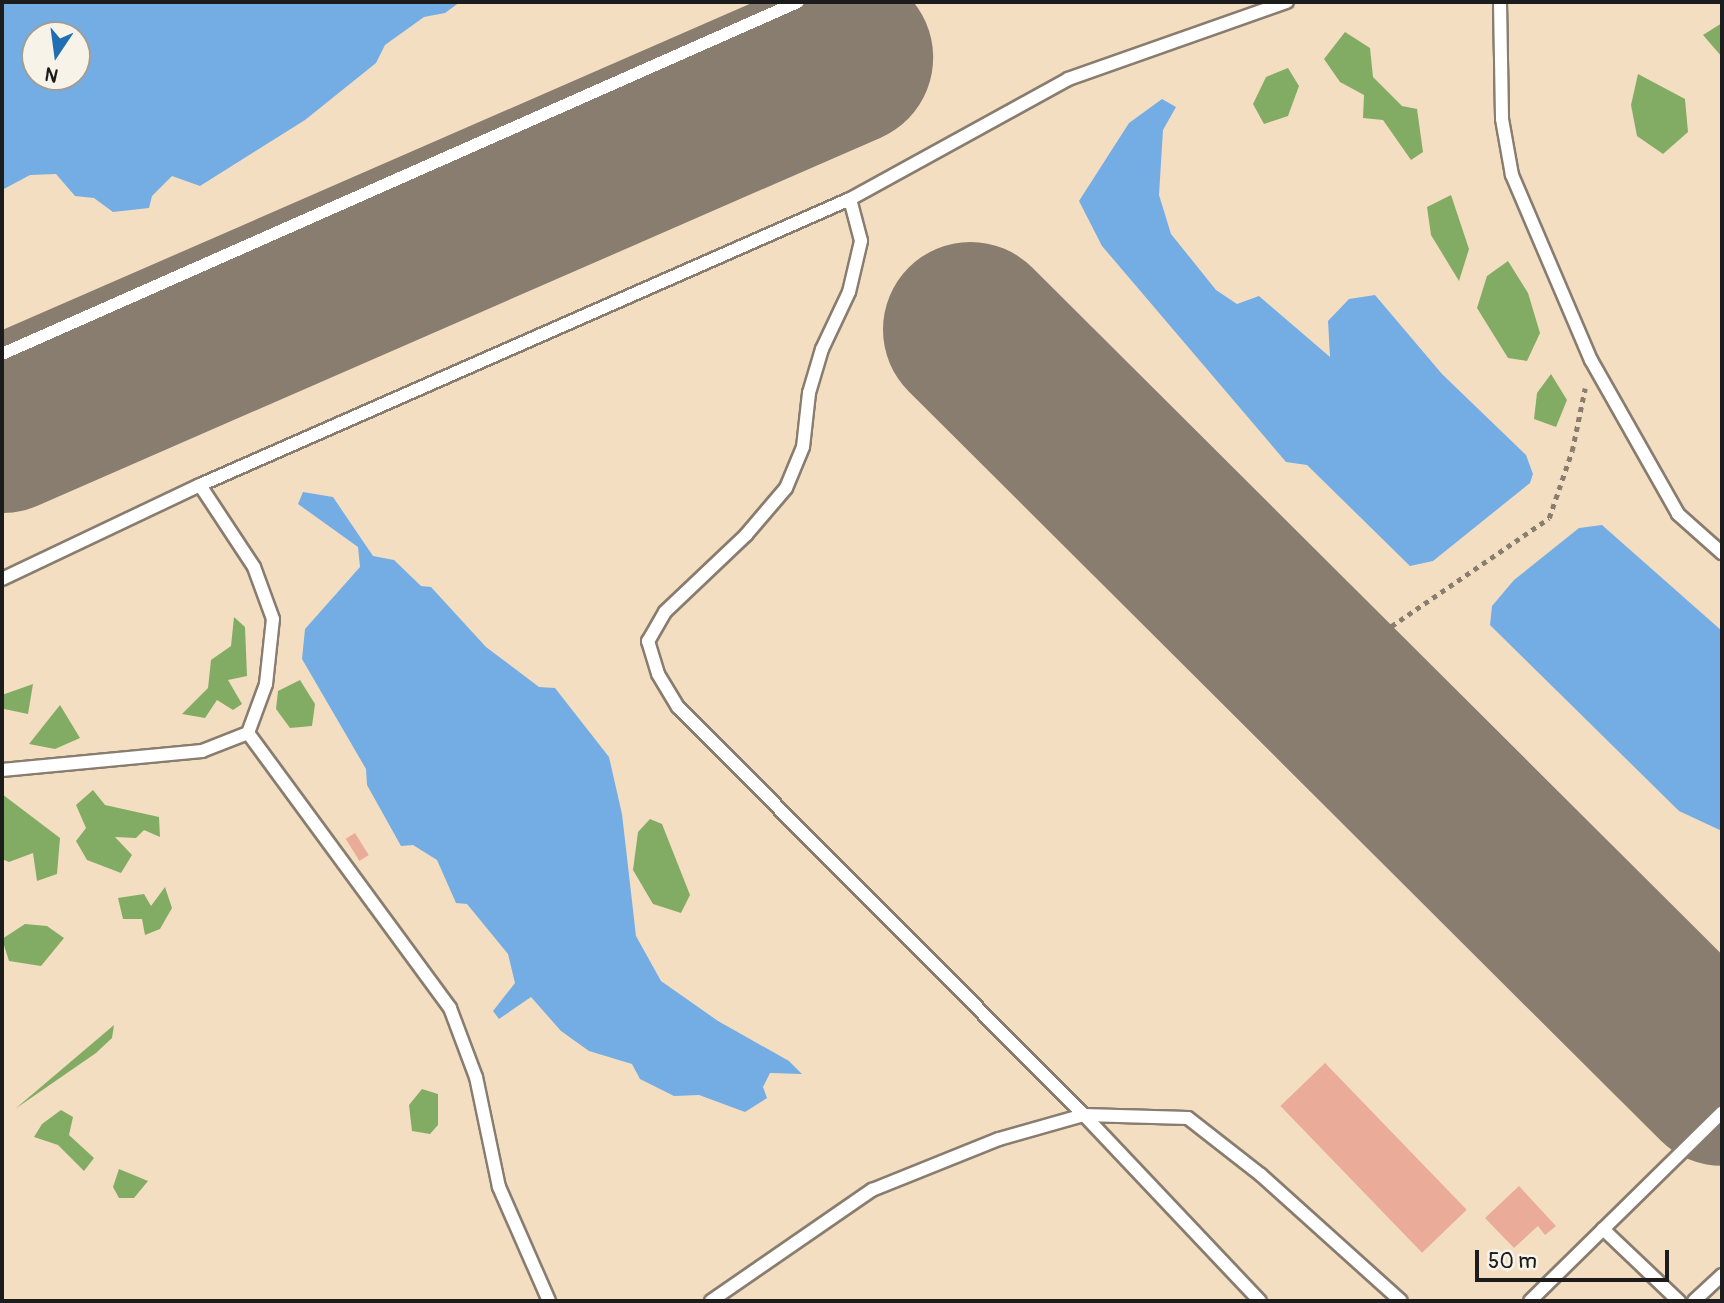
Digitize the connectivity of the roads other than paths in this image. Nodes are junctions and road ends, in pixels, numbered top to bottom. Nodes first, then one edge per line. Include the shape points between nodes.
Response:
1 (798, 2) edge
2 (1287, 2) edge
3 (1500, 2) edge
4 (850, 199) junction
5 (2, 354) edge
6 (200, 485) junction
7 (1722, 553) edge
8 (2, 579) edge
9 (248, 733) junction
10 (2, 770) edge
11 (1722, 1112) edge
12 (1084, 1115) junction
13 (1603, 1229) junction
14 (1722, 1275) edge
15 (549, 1301) edge
16 (711, 1301) edge
17 (1260, 1301) edge
18 (1401, 1301) edge
19 (1530, 1301) edge
20 (1679, 1301) edge
21 (1694, 1301) edge

1 - 5 lane
2 - 4 lane via 1068,79
3 - 7 lane via 1502,119 1512,175 1591,360 1678,514
4 - 6 lane
4 - 12 lane via 861,241 849,292 815,371 803,447 786,488 746,535 665,612 649,641 658,674 678,707
6 - 8 lane
6 - 9 lane via 254,567 273,619 266,684
9 - 10 lane via 202,751
9 - 15 lane via 450,1008 476,1077 499,1186
11 - 13 lane
12 - 16 lane via 999,1139 872,1190
12 - 17 lane
12 - 18 lane via 1188,1118 1261,1175
13 - 19 lane
13 - 20 lane
14 - 21 lane

